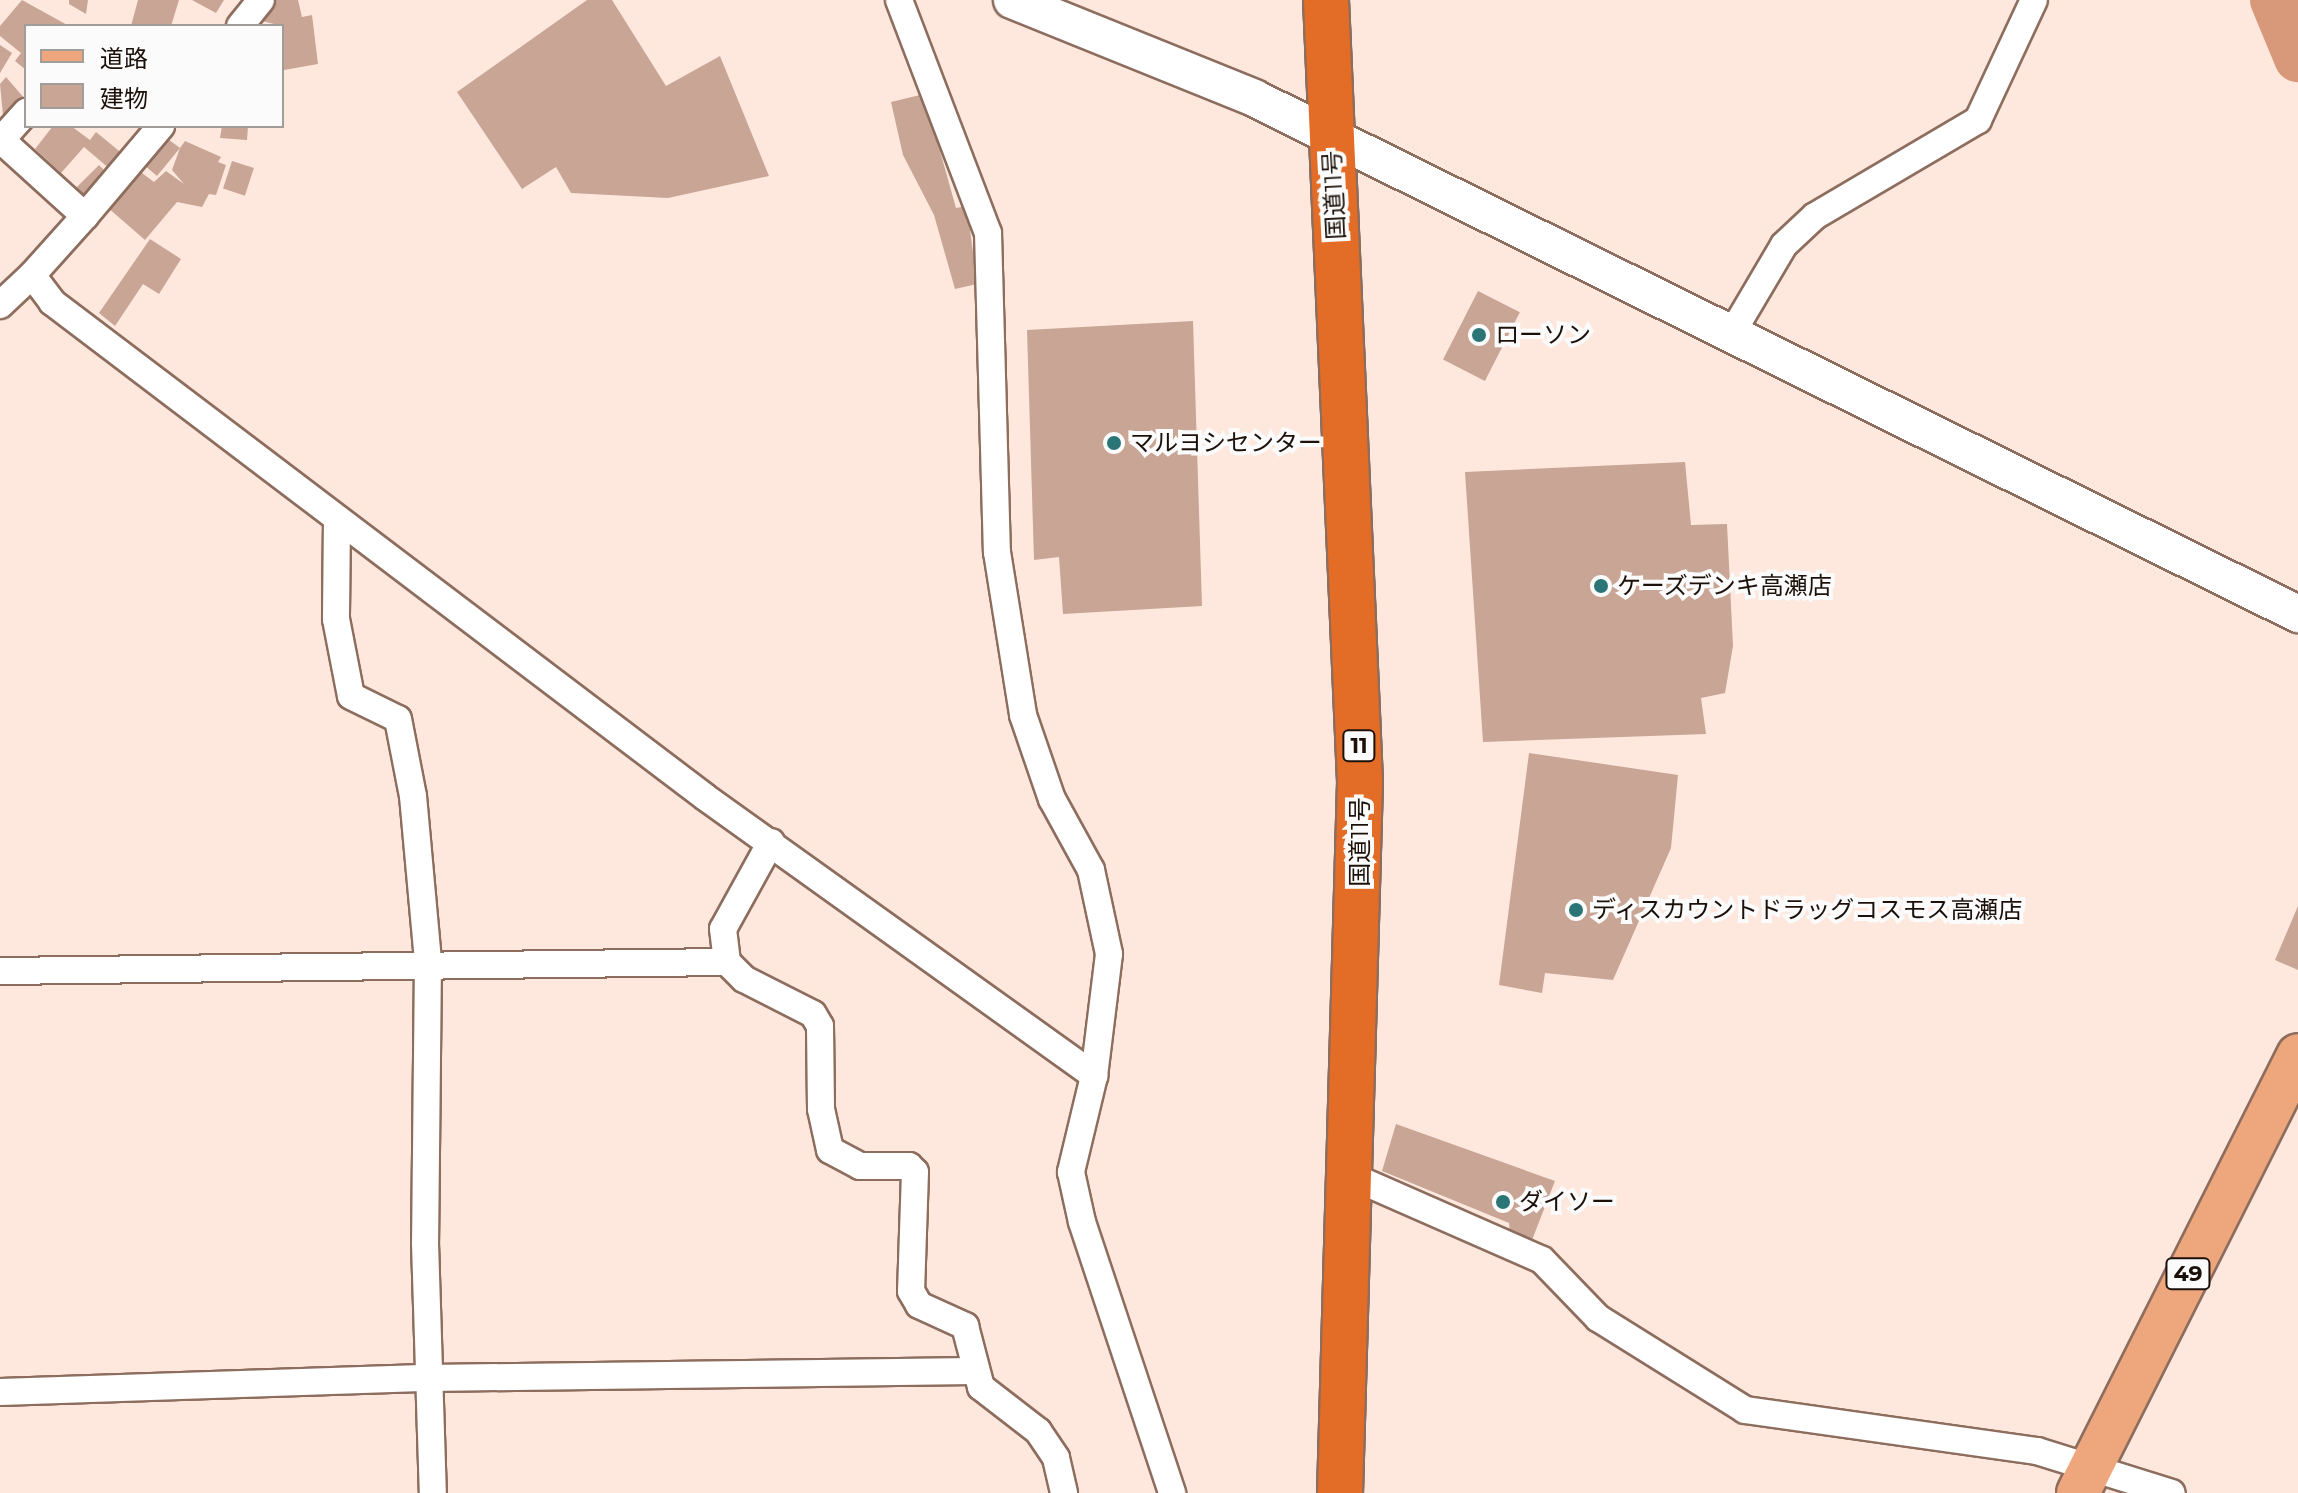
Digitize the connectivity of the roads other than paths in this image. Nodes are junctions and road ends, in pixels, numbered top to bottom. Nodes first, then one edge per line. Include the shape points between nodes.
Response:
1 (261, 0) edge
2 (899, 0) edge
3 (1012, 0) edge
4 (1326, 0) edge
5 (2034, 0) edge
6 (242, 24) edge
7 (24, 114) edge
8 (159, 128) edge
9 (1331, 137) junction
10 (0, 140) edge
11 (85, 216) junction
12 (32, 275) junction
13 (0, 305) edge
14 (1732, 333) junction
15 (337, 519) junction
16 (2298, 614) edge
17 (771, 842) junction
18 (428, 962) junction
19 (727, 962) junction
20 (0, 971) edge
21 (2298, 1055) edge
22 (1094, 1076) junction
23 (1353, 1177) junction
24 (974, 1371) junction
25 (430, 1378) junction
26 (0, 1392) edge
27 (2086, 1479) edge
28 (433, 1493) edge
29 (1064, 1493) edge
30 (1172, 1493) edge
31 (1340, 1493) edge
32 (2172, 1493) edge

1 - 6 street
2 - 22 street via 988,233 997,552 1023,715 1052,799 1091,870 1109,954
3 - 9 street via 1164,58
4 - 9 highway, 国道11号 / 11
5 - 14 street via 1978,120 1815,216 1784,245
7 - 10 street
8 - 11 street
9 - 14 street
9 - 23 highway, 国道11号 / 11 via 1356,603 1360,945
10 - 11 street
11 - 12 street
12 - 13 street
12 - 15 street via 52,302
14 - 16 street
15 - 17 street
15 - 18 street via 336,619 351,696 398,719 413,796
17 - 19 street via 723,929
17 - 22 street
18 - 19 street
18 - 20 street
18 - 25 street
19 - 24 street via 744,979 813,1014 820,1026 821,1109 830,1150 860,1166 909,1166 915,1172 911,1291 919,1305 965,1326
21 - 27 main road, 49
22 - 30 street via 1071,1172 1082,1222
23 - 27 street via 1542,1260 1598,1318 1649,1355 1745,1410 1897,1436 1983,1440
23 - 31 highway, 国道11号 / 11
24 - 25 street
24 - 29 street via 988,1395 1038,1431 1056,1458
25 - 26 street
25 - 28 street
27 - 32 street

